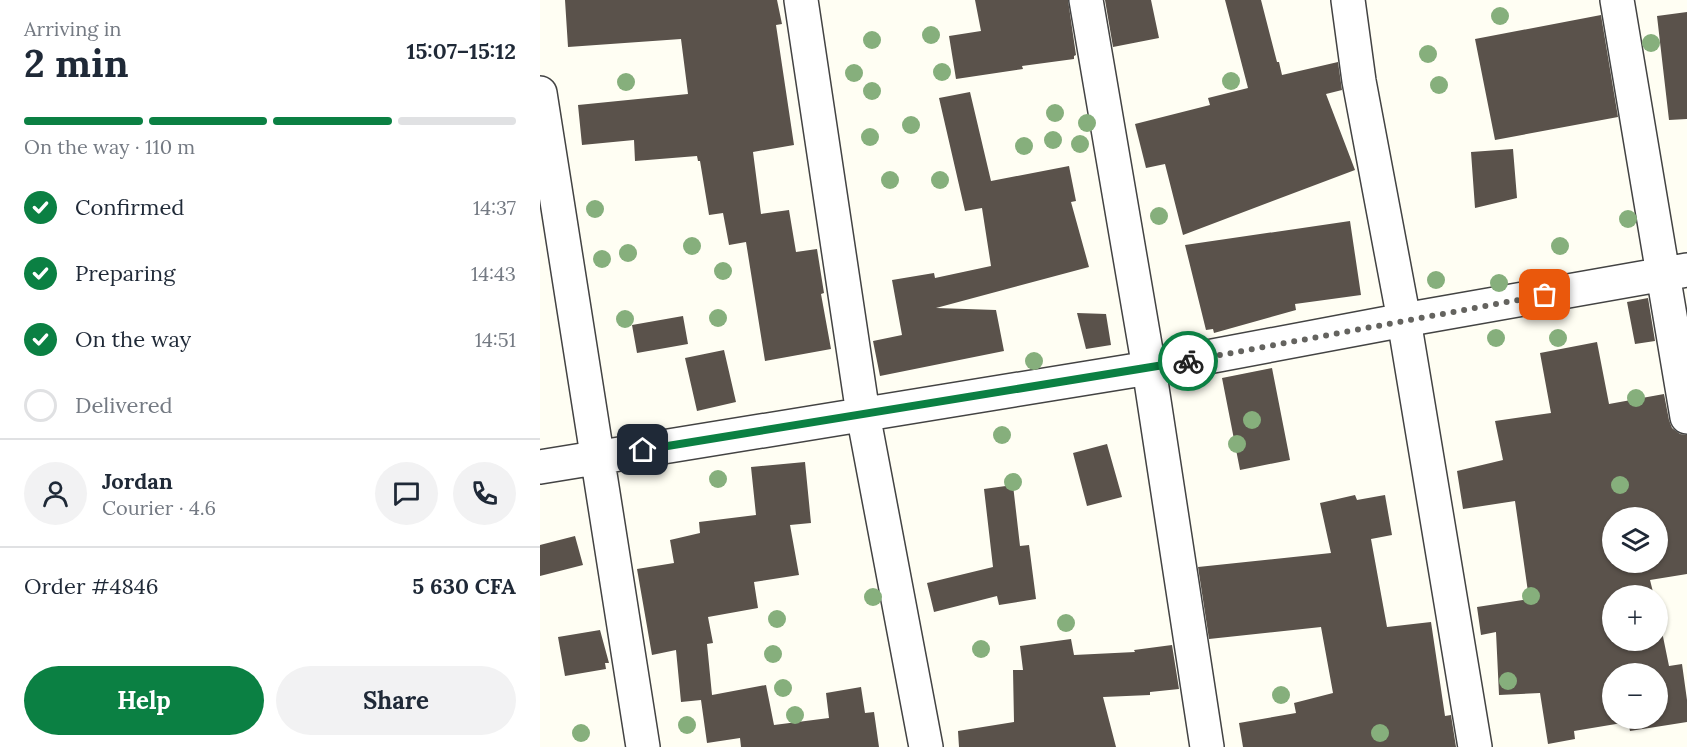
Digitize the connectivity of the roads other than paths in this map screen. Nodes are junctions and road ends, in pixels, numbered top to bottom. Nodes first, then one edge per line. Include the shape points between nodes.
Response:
1 (801, 0) edge
2 (1086, 0) edge
3 (1348, 0) edge
4 (1617, 0) edge
5 (540, 93) edge
6 (1674, 272) edge
7 (1404, 320) junction
8 (1149, 368) junction
9 (863, 414) junction
10 (1687, 417) edge
11 (599, 458) junction
12 (540, 467) edge
13 (643, 747) edge
14 (926, 747) edge
15 (1207, 747) edge
16 (1475, 747) edge

1 - 9 street
2 - 8 street
3 - 7 street via 1359,81
4 - 6 street
5 - 11 street
6 - 7 street
6 - 10 street
7 - 8 street
7 - 16 street
8 - 9 street
8 - 15 street
9 - 11 street
9 - 14 street
11 - 12 street
11 - 13 street

